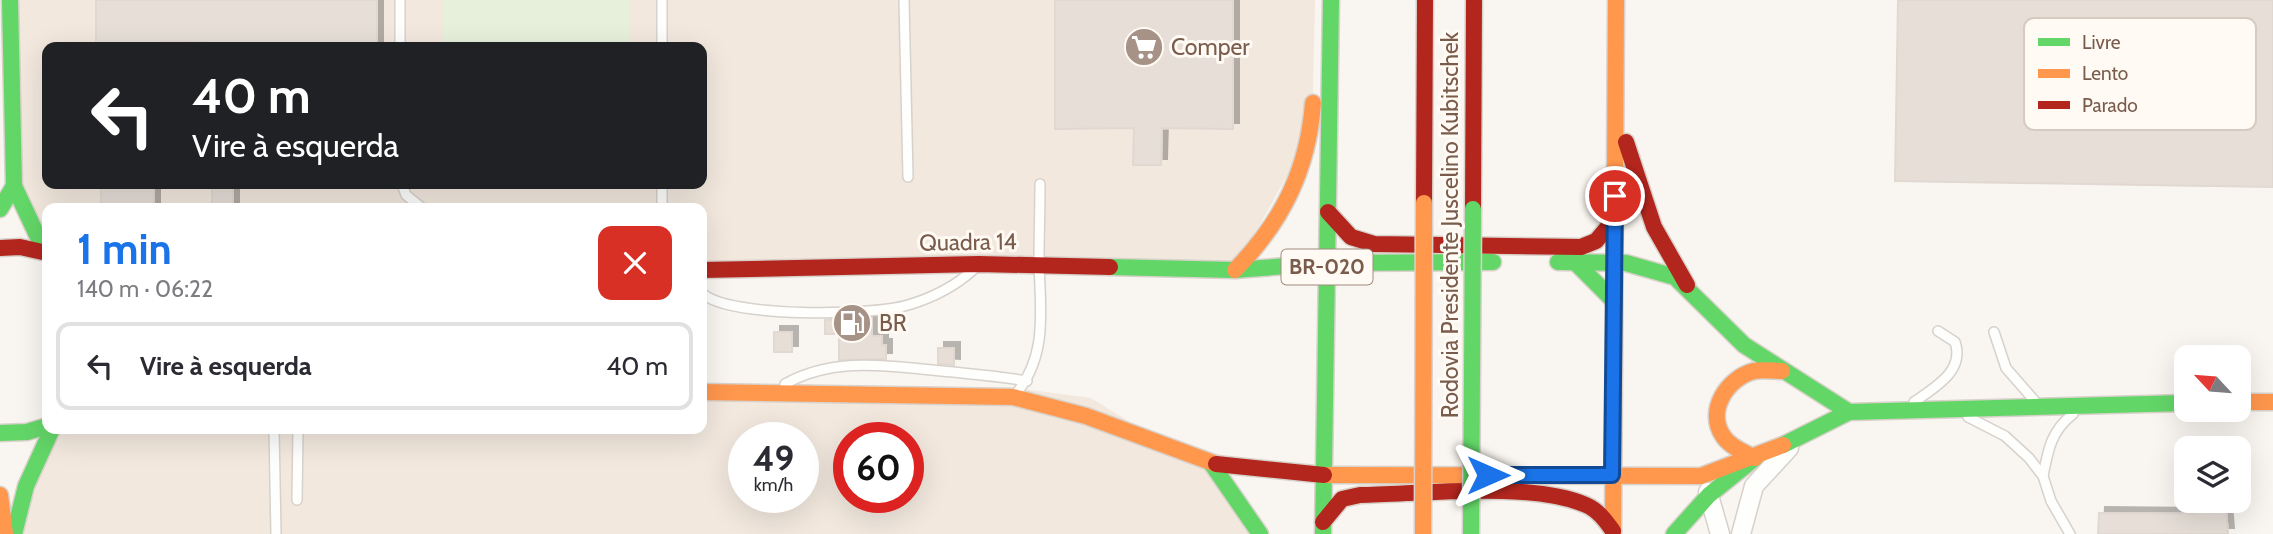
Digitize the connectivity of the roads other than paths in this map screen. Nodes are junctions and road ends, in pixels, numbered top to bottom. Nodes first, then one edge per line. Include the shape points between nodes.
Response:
1 (10, 0) edge
2 (400, 0) edge
3 (662, 0) edge
4 (904, 0) edge
5 (1315, 0) edge
6 (1331, 0) edge
7 (1425, 0) edge
8 (1474, 0) edge
9 (1616, 0) edge
10 (400, 42) edge
11 (662, 42) edge
12 (1615, 102) junction
13 (908, 177) dead end
14 (1040, 184) dead end
15 (14, 186) junction
16 (404, 189) edge
17 (416, 203) edge
18 (0, 209) edge
19 (1328, 212) junction
20 (1614, 220) junction
21 (42, 245) edge
22 (0, 248) edge
23 (42, 252) edge
24 (1575, 262) junction
25 (1614, 262) junction
26 (1327, 263) junction
27 (979, 264) junction
28 (1039, 264) junction
29 (707, 270) edge
30 (1235, 270) junction
31 (1687, 285) junction
32 (707, 296) edge
33 (1614, 301) junction
34 (1938, 331) dead end
35 (1994, 332) dead end
36 (1782, 371) junction
37 (1027, 381) junction
38 (773, 391) junction
39 (707, 392) edge
40 (1013, 397) junction
41 (2251, 402) edge
42 (2273, 402) edge
43 (2174, 403) edge
44 (2101, 405) junction
45 (2040, 406) junction
46 (1905, 408) junction
47 (1951, 408) junction
48 (1849, 412) junction
49 (42, 428) edge
50 (0, 433) edge
51 (50, 434) edge
52 (274, 434) edge
53 (298, 434) edge
54 (1797, 440) junction
55 (1755, 458) junction
56 (1211, 463) junction
57 (1324, 475) junction
58 (1612, 475) junction
59 (1701, 476) junction
60 (2043, 476) junction
61 (0, 495) edge
62 (1709, 495) junction
63 (297, 500) dead end
64 (1, 516) edge
65 (1323, 528) edge
66 (1613, 532) edge
67 (5, 534) edge
68 (14, 534) edge
69 (276, 534) edge
70 (1260, 534) edge
71 (1423, 534) edge
72 (1471, 534) edge
73 (1674, 534) edge
74 (1720, 534) edge
75 (1741, 534) edge
76 (2070, 534) edge

1 - 15 main road
2 - 10 lane
3 - 11 lane
4 - 13 lane
5 - 30 main road via 1312,130 1292,198 1258,249
6 - 19 main road, BR-020
7 - 71 main road, Rodovia Presidente Juscelino Kubitschek, bridge
8 - 72 main road, Rodovia Presidente Juscelino Kubitschek, bridge
9 - 12 main road
12 - 20 main road
12 - 31 main road via 1637,184 1654,227
14 - 28 lane
15 - 18 main road
15 - 21 main road
16 - 17 lane
19 - 20 main road via 1347,236 1375,245 1581,247 1596,241
19 - 26 main road, BR-020
20 - 25 main road
22 - 23 main road
24 - 25 main road, Quadra 14
24 - 26 main road, Quadra 14
24 - 33 main road
25 - 31 main road, Quadra 14 via 1658,271
25 - 33 main road
26 - 30 main road, Quadra 14
26 - 57 main road, BR-020
27 - 28 main road, Quadra 14
27 - 29 main road, Quadra 14
27 - 32 lane via 958,284 930,298 861,312 801,313 742,307
28 - 30 main road, Quadra 14
28 - 37 lane via 1043,310
31 - 36 main road via 1744,345
33 - 58 main road
34 - 46 lane via 1955,342 1958,359 1953,370
35 - 45 lane via 2006,368
36 - 48 main road
36 - 55 main road via 1756,370 1741,376 1717,404 1716,421 1724,438
37 - 38 lane via 849,364 814,370
37 - 40 lane
38 - 39 main road
38 - 40 main road
40 - 56 main road via 1086,416
41 - 42 main road
43 - 44 main road
44 - 45 main road
44 - 60 lane via 2073,414 2059,425 2049,443
45 - 47 main road
46 - 47 main road
46 - 48 main road
47 - 60 lane via 2004,436
48 - 54 main road
49 - 50 main road
51 - 68 main road via 26,486
52 - 69 lane
53 - 63 lane
54 - 55 main road
54 - 75 street via 1754,486
55 - 59 main road
55 - 62 main road
56 - 57 main road
56 - 70 main road
57 - 58 main road
57 - 65 main road, BR-020
58 - 59 main road
58 - 66 main road
59 - 62 street
60 - 76 lane
61 - 64 main road
62 - 73 main road
62 - 74 street
64 - 67 main road
65 - 66 main road via 1342,499 1360,495 1516,495 1586,505

